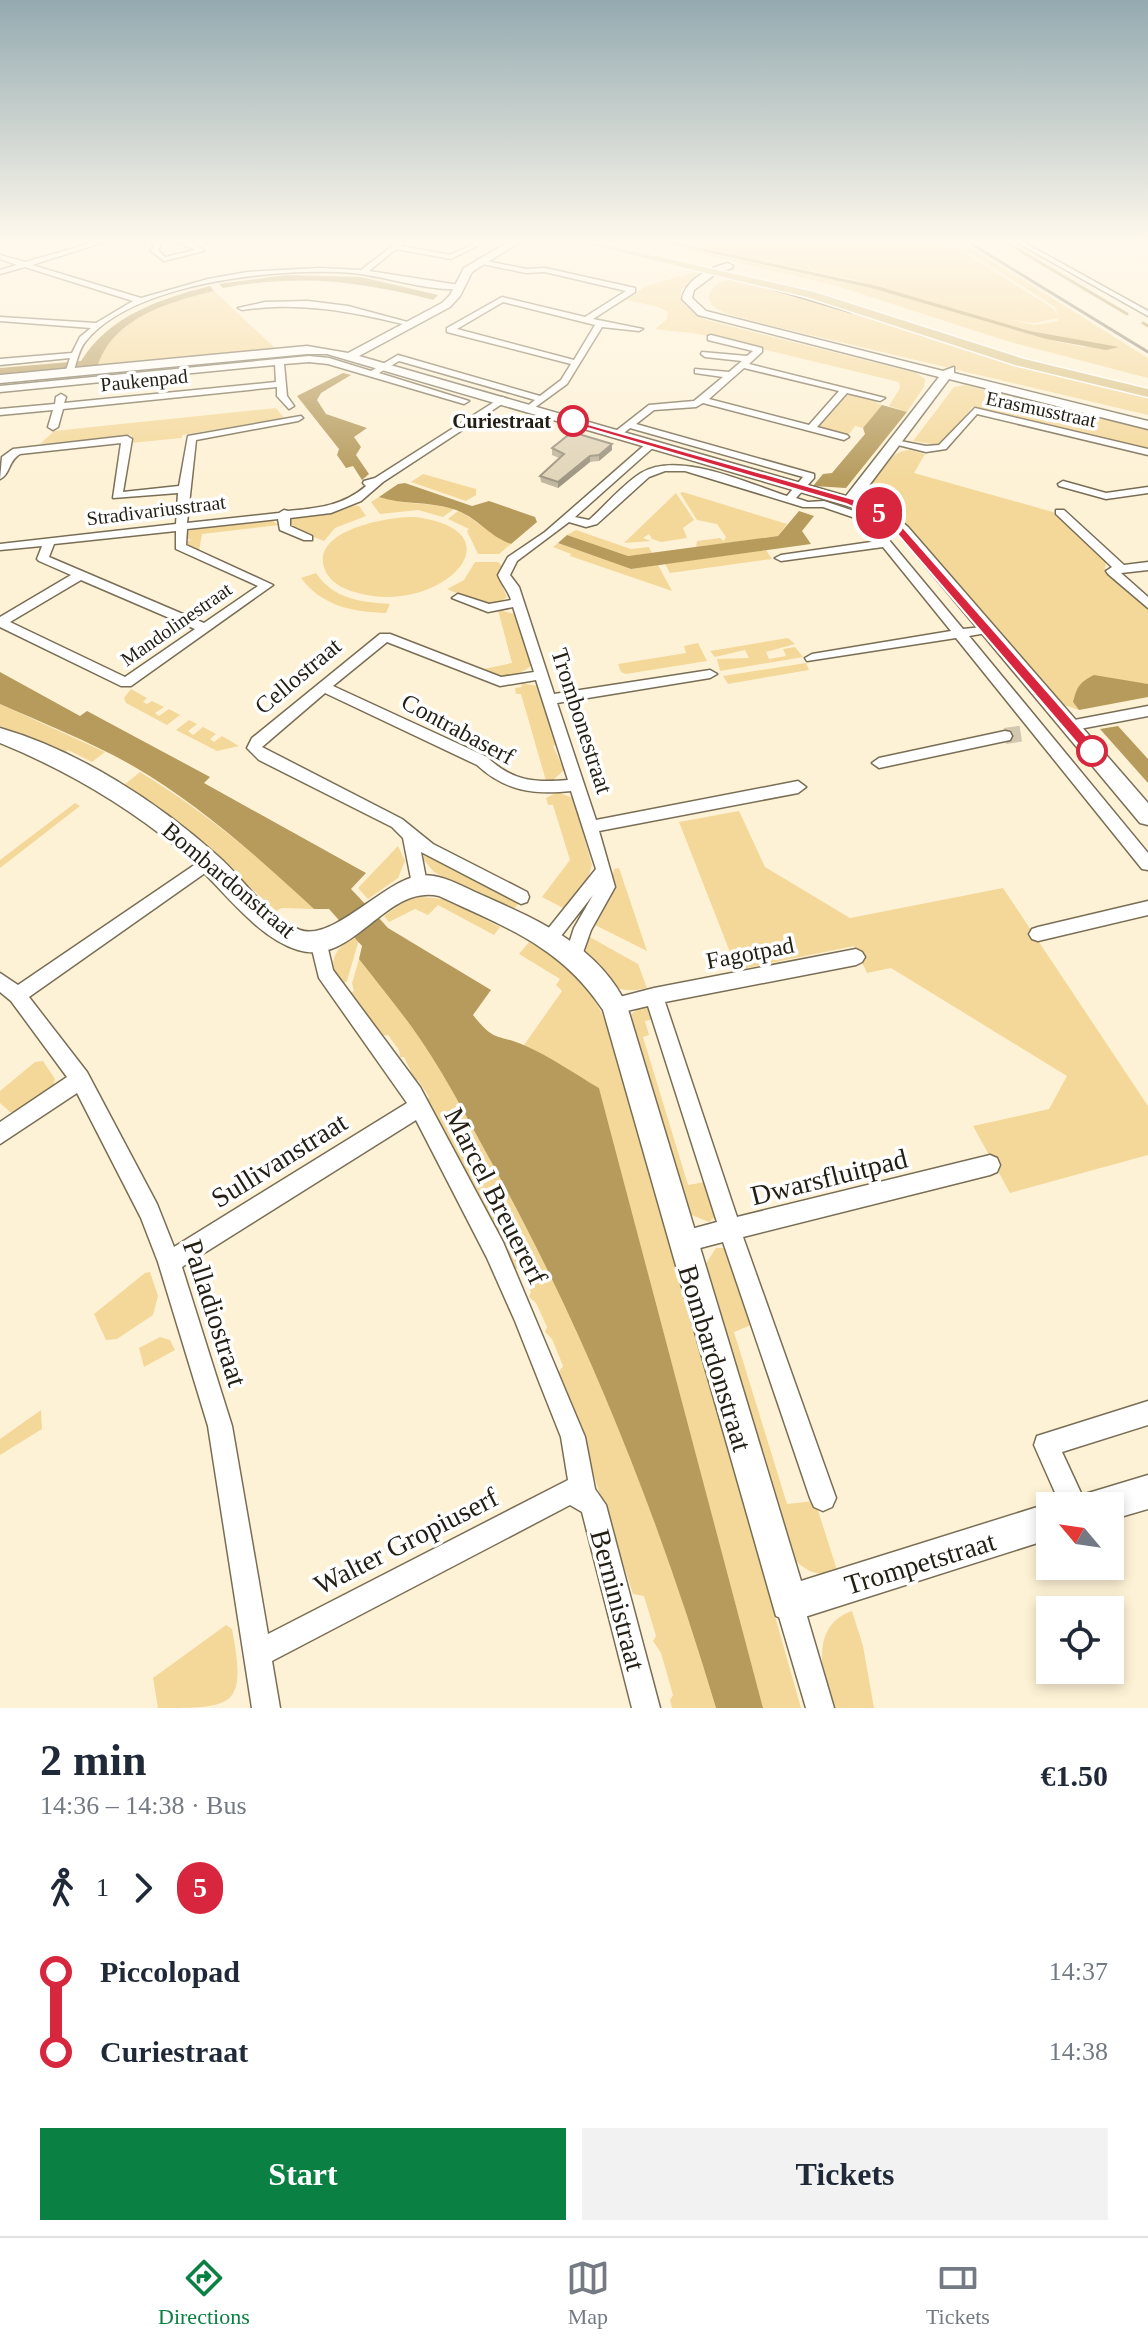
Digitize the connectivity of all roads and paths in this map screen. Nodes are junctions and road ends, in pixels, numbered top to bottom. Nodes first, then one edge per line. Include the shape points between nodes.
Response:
1 (51, 323) edge
2 (103, 323) edge
3 (406, 323) edge
4 (462, 323) edge
5 (595, 323) edge
6 (742, 323) edge
7 (898, 323) edge
8 (927, 323) edge
9 (411, 324) joint
10 (600, 324) junction
11 (97, 326) junction
12 (639, 329) dead end
13 (711, 338) dead end
14 (705, 354) dead end
15 (75, 355) junction
16 (351, 356) junction
17 (593, 359) dead end
18 (578, 360) junction
19 (0, 362) edge
20 (279, 362) junction
21 (747, 362) junction
22 (384, 366) junction
23 (698, 371) dead end
24 (947, 373) junction
25 (371, 374) junction
26 (731, 375) junction
27 (67, 378) junction
28 (0, 379) edge
29 (281, 384) junction
30 (1148, 386) edge
31 (0, 389) edge
32 (845, 390) junction
33 (1148, 393) edge
34 (880, 398) dead end
35 (497, 399) junction
36 (702, 400) junction
37 (464, 401) dead end
38 (536, 404) junction
39 (59, 406) junction
40 (289, 406) dead end
41 (0, 412) edge
42 (298, 418) dead end
43 (1148, 418) edge
44 (1148, 425) edge
45 (53, 427) dead end
46 (811, 428) junction
47 (623, 430) junction
48 (844, 437) dead end
49 (895, 443) junction
50 (651, 445) junction
51 (1148, 452) edge
52 (0, 476) edge
53 (1063, 484) dead end
54 (800, 488) junction
55 (184, 489) junction
56 (1148, 490) edge
57 (789, 500) junction
58 (849, 502) junction
59 (1060, 512) dead end
60 (284, 513) junction
61 (567, 518) junction
62 (182, 525) junction
63 (308, 538) dead end
64 (50, 541) junction
65 (886, 543) junction
66 (0, 547) edge
67 (781, 558) dead end
68 (1148, 566) edge
69 (1117, 570) junction
70 (80, 575) junction
71 (458, 598) dead end
72 (518, 603) junction
73 (1148, 604) edge
74 (0, 622) edge
75 (204, 628) junction
76 (988, 629) junction
77 (960, 634) junction
78 (812, 658) dead end
79 (710, 674) dead end
80 (541, 675) junction
81 (323, 687) junction
82 (550, 699) junction
83 (1148, 711) edge
84 (1069, 726) junction
85 (0, 735) edge
86 (1005, 736) tunnel mouth
87 (879, 763) dead end
88 (577, 785) junction
89 (798, 787) dead end
90 (1148, 817) edge
91 (591, 827) junction
92 (410, 835) junction
93 (209, 861) junction
94 (1148, 864) edge
95 (604, 870) junction
96 (419, 884) junction
97 (521, 897) dead end
98 (1148, 908) edge
99 (1038, 934) dead end
100 (548, 940) junction
101 (319, 941) junction
102 (574, 956) junction
103 (856, 957) dead end
104 (9, 988) edge
105 (654, 996) junction
106 (614, 1006) junction
107 (80, 1079) junction
108 (419, 1107) junction
109 (0, 1134) edge
110 (990, 1165) dead end
111 (730, 1230) junction
112 (681, 1242) junction
113 (169, 1262) junction
114 (1148, 1413) edge
115 (1068, 1492) edge
116 (1148, 1492) edge
117 (584, 1496) junction
118 (823, 1498) dead end
119 (1124, 1499) edge
120 (1036, 1525) edge
121 (789, 1603) junction
122 (259, 1653) junction
123 (266, 1708) edge
124 (646, 1708) edge
125 (820, 1708) edge

1 - 11 street
2 - 11 street
3 - 9 street
4 - 18 street via 450,330
5 - 10 street
6 - 24 street
7 - 33 main road via 1020,362
8 - 30 main road
9 - 16 street
10 - 12 street
10 - 18 street
11 - 15 street, Paukenpad
13 - 21 street via 759,350
14 - 21 street
15 - 19 street
15 - 27 street, Paukenpad
16 - 22 street
16 - 27 street via 307,350
17 - 18 street
18 - 38 street via 564,382
20 - 25 street via 321,360
20 - 27 street
20 - 29 street
21 - 26 street
21 - 32 street
22 - 25 street
22 - 35 street
22 - 38 street via 398,358
23 - 26 street
24 - 43 street
24 - 44 street
24 - 49 street
25 - 37 street
26 - 36 street
27 - 28 street
27 - 31 street
27 - 39 street, Paukenpad
29 - 39 street, Paukenpad
29 - 40 street
32 - 34 street
32 - 46 street
35 - 38 street
35 - 60 street, Stradivariusstraat via 348,504
36 - 46 street
36 - 47 street via 652,407
38 - 47 street
39 - 41 street, Paukenpad
39 - 45 street, Paukenpad
42 - 55 street via 191,438
46 - 48 street
47 - 50 street
47 - 54 street via 810,476
49 - 51 street, Erasmusstraat via 937,451 975,411
49 - 58 street
50 - 54 street
50 - 61 street, Trombonestraat
52 - 55 street via 7,457 17,451 127,439 117,496
53 - 56 street via 1106,496
54 - 57 street
54 - 58 street
55 - 62 street
57 - 61 street via 678,467 650,472 593,522
57 - 65 street via 861,515
58 - 76 street via 877,512 903,530
59 - 69 street
60 - 62 street, Stradivariusstraat
60 - 63 street via 284,528
61 - 72 street, Trombonestraat via 520,567 513,587
62 - 64 street, Stradivariusstraat
62 - 75 street, Mandolinestraat via 180,547 267,585
64 - 66 street, Stradivariusstraat
64 - 70 street via 43,559
65 - 67 street
65 - 77 street
68 - 69 street
69 - 73 street
70 - 74 street
70 - 75 street
71 - 72 street via 488,608
72 - 80 street, Trombonestraat
74 - 75 street, Mandolinestraat via 126,683
76 - 77 street
76 - 84 street
77 - 78 street
77 - 94 street via 1031,731
79 - 82 street
80 - 81 street, Cellostraat via 500,682 385,637
80 - 82 street, Trombonestraat
81 - 88 street, Contrabaserf via 482,761 493,773 529,790
81 - 92 street, Cellostraat via 254,748 397,823
82 - 88 street, Trombonestraat
83 - 84 street
84 - 90 street
85 - 93 street, Bombardonstraat via 100,782
86 - 87 street
88 - 91 street, Trombonestraat
89 - 91 street
91 - 95 street, Trombonestraat
92 - 96 street
92 - 97 street, Cellostraat
93 - 101 street, Bombardonstraat via 283,932 299,941
93 - 104 street
95 - 100 street
95 - 102 street, Trombonestraat via 607,887
96 - 100 street, Bombardonstraat via 444,888
96 - 101 street, Bombardonstraat
98 - 99 street
100 - 102 street, Bombardonstraat
101 - 108 street, Marcel Breuererf via 325,973
102 - 106 street, Bombardonstraat
103 - 105 street, Fagotpad
104 - 107 street, Palladiostraat
105 - 106 street
105 - 111 street
106 - 112 street, Bombardonstraat
107 - 109 street
107 - 113 street, Palladiostraat
108 - 113 street, Sullivanstraat
108 - 117 street, Marcel Breuererf via 474,1206 525,1317 573,1437
110 - 111 street, Dwarsfluitpad
111 - 112 street, Dwarsfluitpad
111 - 118 street
112 - 121 street, Bombardonstraat
113 - 122 street, Palladiostraat via 220,1426
114 - 115 street via 1046,1445
116 - 119 street
117 - 122 street, Walter Gropiuserf via 569,1492
117 - 124 street, Berninistraat via 593,1505
120 - 121 street, Trompetstraat
121 - 125 street, Bombardonstraat
122 - 123 street, Palladiostraat

